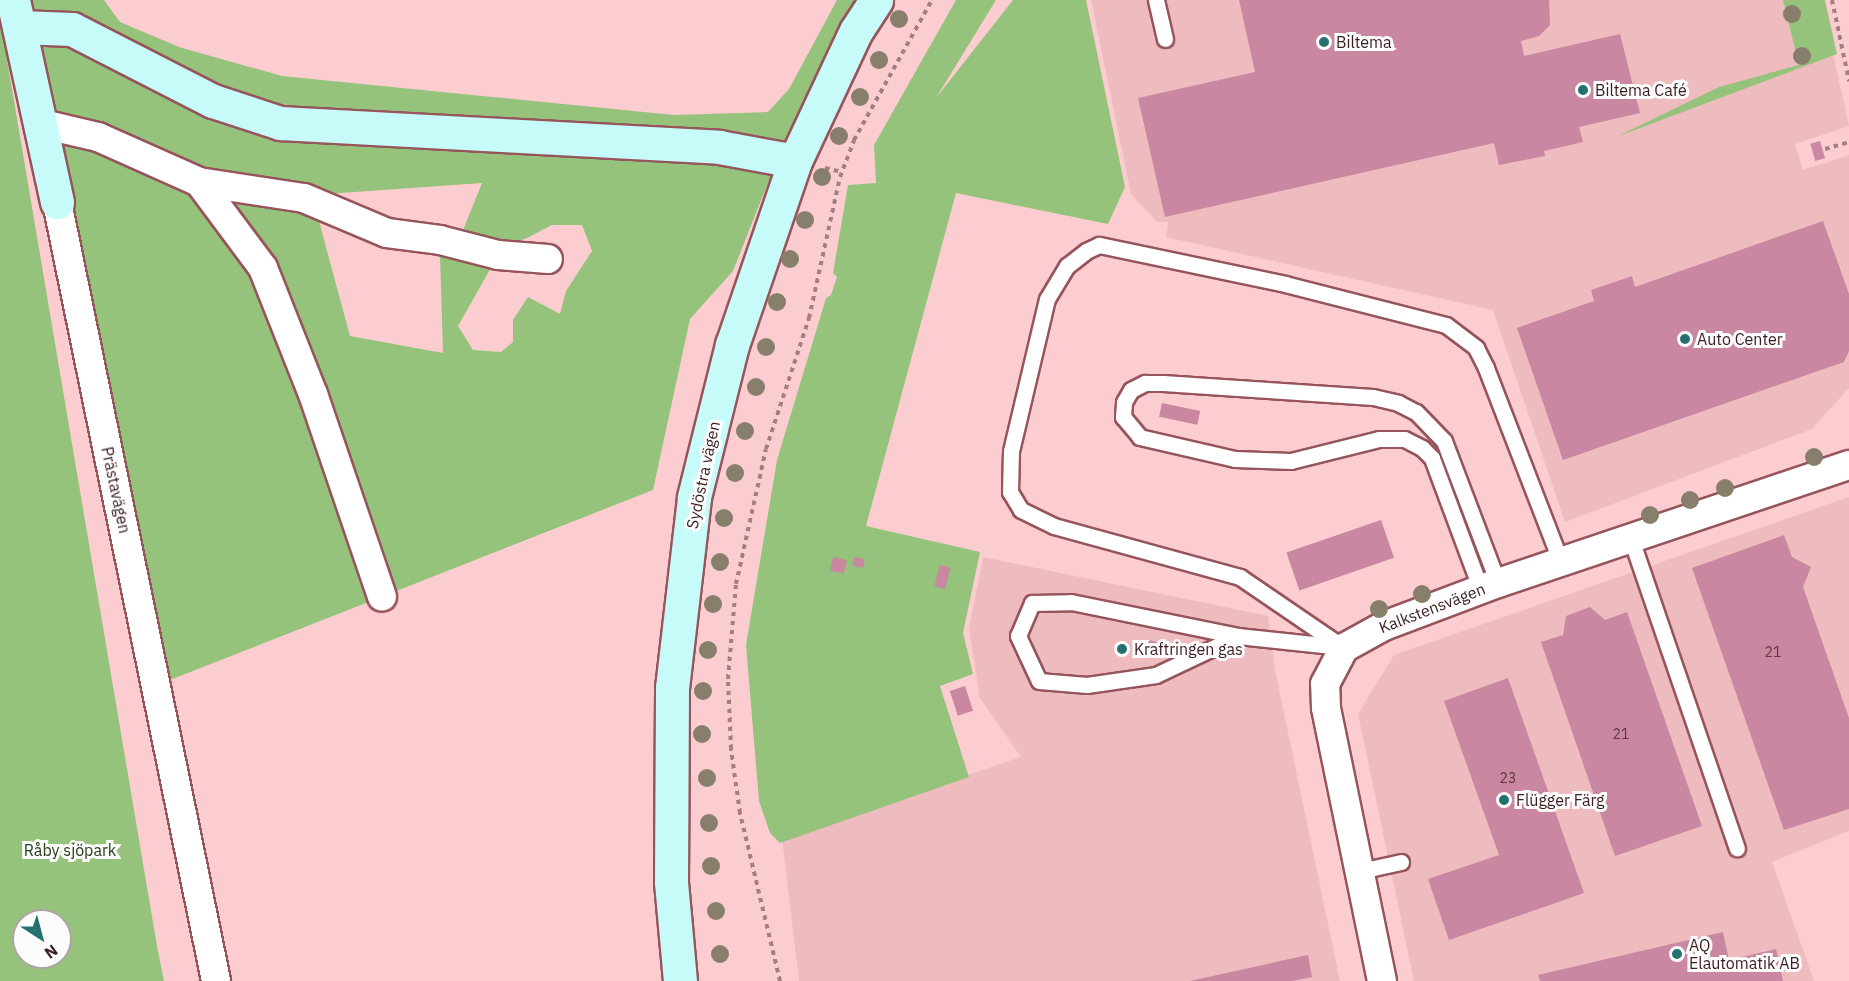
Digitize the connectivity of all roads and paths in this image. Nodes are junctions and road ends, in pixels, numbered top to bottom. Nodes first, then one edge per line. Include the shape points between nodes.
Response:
1 (876, 0) edge
2 (932, 0) edge
3 (1156, 0) edge
4 (1832, 0) edge
5 (16, 13) edge
6 (1165, 39) dead end
7 (1849, 81) edge
8 (38, 123) junction
9 (1849, 142) edge
10 (1825, 149) dead end
11 (795, 161) junction
12 (199, 182) junction
13 (57, 202) joint
14 (548, 259) dead end
15 (1849, 465) edge
16 (1631, 539) junction
17 (1561, 562) junction
18 (1490, 586) junction
19 (382, 597) dead end
20 (1238, 636) junction
21 (1344, 648) junction
22 (1737, 848) dead end
23 (1401, 862) dead end
24 (1360, 871) junction
25 (216, 981) edge
26 (680, 981) edge
27 (780, 981) edge
28 (1382, 981) edge

1 - 11 main road, Sydöstra vägen via 856,31
2 - 27 path via 854,140 840,177 809,318 766,449 736,584 728,679 731,748 740,813
3 - 6 lane
4 - 7 path
5 - 8 main road, Prästavägen
5 - 11 main road via 72,29 213,101 280,123 719,147
8 - 12 street via 98,137
8 - 13 main road, Prästavägen
9 - 10 path
11 - 26 main road, Sydöstra vägen via 732,345 694,497 672,688 671,882
12 - 14 street via 304,198 387,233 440,240 498,255
12 - 19 street via 263,268 337,461
13 - 25 street, Prästavägen
15 - 16 street, Kalkstensvägen
16 - 17 street, Kalkstensvägen
16 - 22 lane
17 - 18 street, Kalkstensvägen
17 - 21 lane via 1486,368 1476,348 1446,325 1285,284 1099,245 1086,251 1067,266 1047,299 1011,451 1010,492 1021,510 1054,526 1240,577
18 - 18 lane via 1444,441 1416,412 1373,397 1163,383 1144,383 1131,390 1124,402 1123,417 1140,437 1235,459 1291,461 1379,439 1404,439 1422,448 1432,458
18 - 21 street, Kalkstensvägen via 1384,626
20 - 20 lane via 1071,602 1032,603 1018,636 1040,681 1087,685 1156,675
20 - 21 lane
21 - 24 street via 1326,684 1326,708
23 - 24 lane
24 - 28 street

